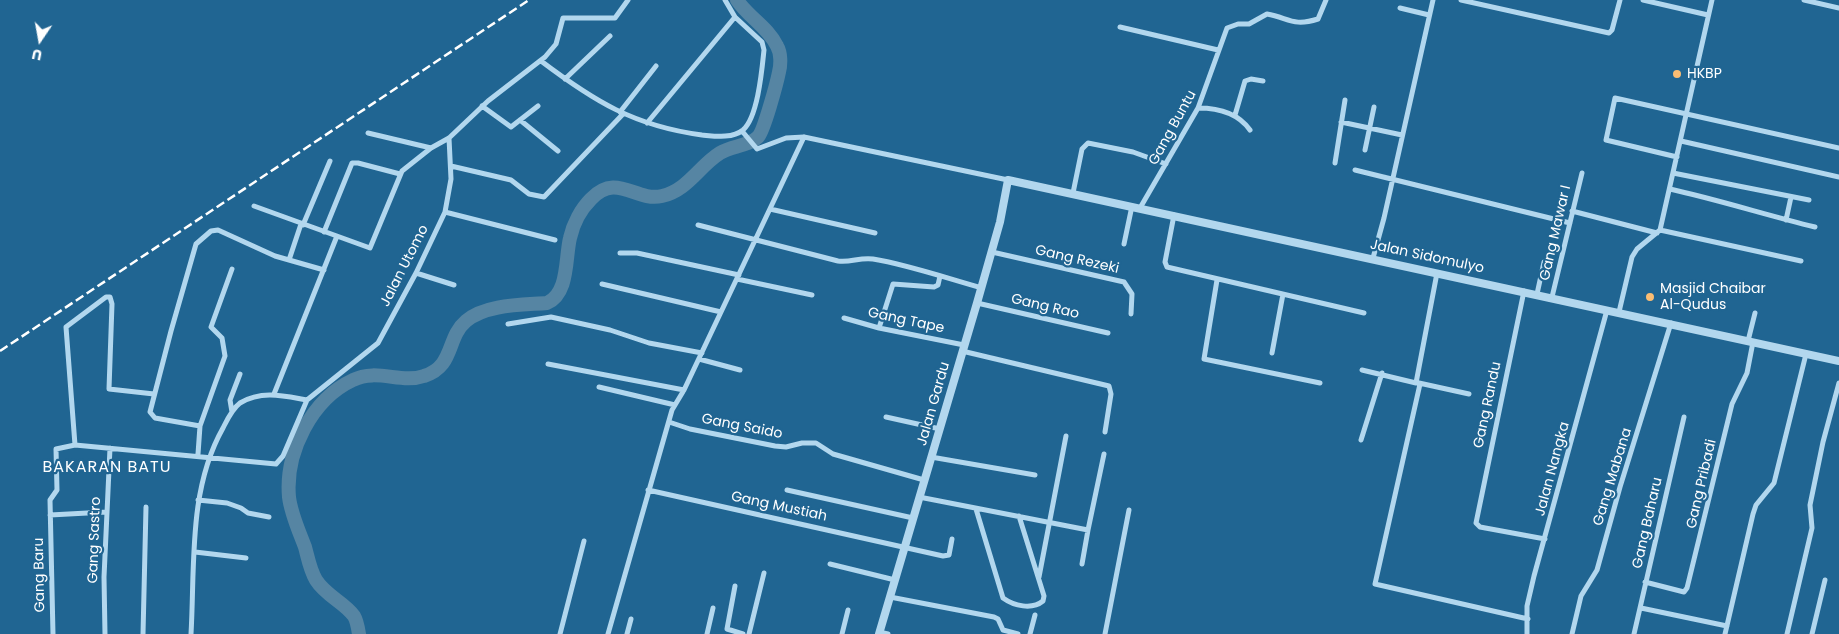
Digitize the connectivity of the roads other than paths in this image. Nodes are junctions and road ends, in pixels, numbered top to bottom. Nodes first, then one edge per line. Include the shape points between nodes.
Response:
1 (628, 0) edge
2 (725, 0) edge
3 (1326, 0) edge
4 (1433, 0) edge
5 (1461, 0) edge
6 (1620, 0) edge
7 (1643, 0) edge
8 (1712, 0) edge
9 (1804, 0) edge
10 (1400, 8) dead end
11 (1839, 8) edge
12 (1429, 15) junction
13 (1708, 15) junction
14 (735, 17) junction
15 (1120, 27) dead end
16 (610, 36) dead end
17 (1218, 50) junction
18 (541, 61) junction
19 (656, 66) dead end
20 (565, 79) junction
21 (1263, 80) dead end
22 (1345, 100) dead end
23 (482, 106) junction
24 (538, 106) dead end
25 (1374, 107) dead end
26 (1198, 108) junction
27 (622, 113) junction
28 (1235, 115) junction
29 (1687, 116) junction
30 (520, 120) junction
31 (1341, 122) junction
32 (647, 123) junction
33 (1370, 129) junction
34 (1250, 130) dead end
35 (742, 131) junction
36 (368, 133) dead end
37 (1402, 135) junction
38 (804, 137) junction
39 (450, 138) junction
40 (1681, 141) junction
41 (431, 148) junction
42 (1839, 148) edge
43 (1365, 150) dead end
44 (558, 151) dead end
45 (1677, 157) junction
46 (330, 161) dead end
47 (1335, 162) dead end
48 (1166, 164) junction
49 (451, 166) junction
50 (1355, 170) dead end
51 (1673, 173) junction
52 (400, 174) junction
53 (1582, 174) dead end
54 (1839, 177) edge
55 (1008, 180) junction
56 (1393, 180) junction
57 (1670, 189) junction
58 (1073, 193) junction
59 (1791, 197) junction
60 (1809, 200) dead end
61 (254, 206) dead end
62 (1132, 206) junction
63 (1140, 208) junction
64 (770, 209) junction
65 (1572, 211) junction
66 (445, 212) junction
67 (1174, 215) junction
68 (1786, 220) junction
69 (1570, 223) junction
70 (302, 225) junction
71 (698, 225) dead end
72 (1815, 226) dead end
73 (324, 232) junction
74 (1658, 232) junction
75 (875, 233) dead end
76 (337, 236) junction
77 (554, 240) dead end
78 (754, 241) junction
79 (1124, 244) dead end
80 (992, 252) junction
81 (620, 253) dead end
82 (1373, 258) junction
83 (289, 260) junction
84 (1800, 261) dead end
85 (1544, 262) dead end
86 (232, 269) dead end
87 (324, 270) junction
88 (1437, 272) junction
89 (416, 273) junction
90 (940, 276) junction
91 (738, 277) junction
92 (1217, 280) junction
93 (602, 284) dead end
94 (454, 285) dead end
95 (982, 288) junction
96 (1524, 291) junction
97 (812, 294) dead end
98 (1283, 294) junction
99 (1537, 294) junction
100 (1552, 297) junction
101 (977, 303) junction
102 (1607, 310) junction
103 (721, 312) junction
104 (1619, 312) junction
105 (1364, 313) dead end
106 (1755, 313) dead end
107 (1131, 314) dead end
108 (844, 318) dead end
109 (1671, 323) junction
110 (508, 324) dead end
111 (879, 328) junction
112 (1108, 333) dead end
113 (1751, 342) junction
114 (963, 348) junction
115 (1272, 353) dead end
116 (1806, 354) junction
117 (700, 356) junction
118 (1839, 361) edge
119 (548, 364) dead end
120 (740, 370) dead end
121 (1362, 370) dead end
122 (240, 374) dead end
123 (1382, 374) junction
124 (1320, 383) dead end
125 (1418, 383) junction
126 (1839, 383) edge
127 (599, 387) dead end
128 (684, 390) junction
129 (154, 394) junction
130 (274, 394) junction
131 (1468, 394) dead end
132 (307, 400) junction
133 (676, 405) junction
134 (232, 412) junction
135 (886, 417) dead end
136 (1684, 417) dead end
137 (669, 422) junction
138 (200, 426) junction
139 (940, 430) junction
140 (1105, 432) dead end
141 (1066, 436) dead end
142 (1361, 440) dead end
143 (75, 445) junction
144 (110, 448) junction
145 (198, 454) junction
146 (1104, 454) dead end
147 (209, 456) junction
148 (931, 457) junction
149 (1035, 475) dead end
150 (924, 480) junction
151 (648, 490) junction
152 (787, 490) dead end
153 (919, 497) junction
154 (198, 500) junction
155 (146, 506) dead end
156 (976, 509) junction
157 (1129, 510) dead end
158 (106, 512) junction
159 (50, 515) junction
160 (1019, 516) junction
161 (269, 517) dead end
162 (913, 518) junction
163 (1051, 522) junction
164 (1088, 530) junction
165 (1545, 539) junction
166 (952, 540) dead end
167 (584, 541) dead end
168 (904, 548) junction
169 (195, 552) junction
170 (246, 558) dead end
171 (830, 564) dead end
172 (1082, 564) dead end
173 (764, 573) dead end
174 (1039, 578) junction
175 (895, 580) junction
176 (1825, 580) dead end
177 (1645, 582) junction
178 (735, 586) dead end
179 (890, 596) junction
180 (714, 608) dead end
181 (1641, 608) junction
182 (848, 610) dead end
183 (1034, 615) dead end
184 (631, 619) dead end
185 (1528, 619) junction
186 (1727, 626) junction
187 (882, 633) edge
188 (53, 634) edge
189 (106, 634) edge
190 (143, 634) edge
191 (191, 634) edge
192 (560, 634) edge
193 (608, 634) edge
194 (627, 634) edge
195 (708, 634) edge
196 (743, 634) edge
197 (749, 634) edge
198 (842, 634) edge
199 (1018, 634) edge
200 (1030, 634) edge
201 (1105, 634) edge
202 (1528, 634) edge
203 (1572, 634) edge
204 (1634, 634) edge
205 (1725, 634) edge
206 (1787, 634) edge
207 (1812, 634) edge

1 - 18 street via 615,18 563,18 556,44
2 - 14 street
3 - 17 street, Gang Buntu via 1318,19 1305,23 1267,14 1249,24 1227,28
4 - 12 street
5 - 6 street via 1604,32 1612,30
7 - 13 street
8 - 13 street
9 - 11 street
10 - 12 street
12 - 37 street
13 - 29 street
14 - 32 street
14 - 35 street via 758,37 764,50 753,110
15 - 17 street
16 - 20 street
17 - 26 street, Gang Buntu
18 - 20 street
18 - 23 street
19 - 27 street
20 - 27 street via 591,98
21 - 28 street via 1245,81
22 - 31 street
23 - 30 street via 509,127
23 - 39 street
24 - 30 street
25 - 33 street
26 - 28 street
26 - 48 street, Gang Buntu
27 - 32 street
27 - 49 street via 544,197 529,194 511,180
28 - 34 street
29 - 40 street
29 - 42 street
29 - 45 street via 1615,98 1606,140
30 - 44 street
31 - 33 street
31 - 47 street
32 - 35 street via 716,136
33 - 37 street
33 - 43 street
35 - 38 street via 754,148 763,148 786,138
36 - 41 street
37 - 56 street
38 - 55 street
38 - 64 street
39 - 41 street
39 - 49 street, Jalan Utomo
40 - 45 street
40 - 54 street
41 - 52 street
45 - 51 street
46 - 70 street
48 - 58 street via 1111,146 1085,144
48 - 63 street, Gang Buntu
49 - 66 street, Jalan Utomo
50 - 56 street
51 - 57 street
51 - 59 street
52 - 73 street via 352,163
52 - 76 street via 370,248
53 - 65 street, Gang Mawar I
55 - 58 street, Jalan Sidomulyo
55 - 80 street, Jalan Gardu
56 - 69 street
56 - 82 street
57 - 68 street
57 - 74 street
58 - 62 street, Jalan Sidomulyo
59 - 60 street
59 - 68 street
61 - 70 street
62 - 63 street, Jalan Sidomulyo
62 - 79 street
63 - 67 street, Jalan Sidomulyo
64 - 75 street
64 - 78 street
65 - 69 street, Gang Mawar I
65 - 74 street
66 - 77 street
66 - 89 street, Jalan Utomo
67 - 82 street, Jalan Sidomulyo
67 - 92 street via 1165,266
68 - 72 street
69 - 100 street, Gang Mawar I
70 - 73 street
70 - 83 street
71 - 78 street
73 - 76 street
74 - 84 street
74 - 104 street via 1632,256
76 - 87 street
78 - 90 street via 844,262 854,258 873,259
78 - 91 street
80 - 95 street, Jalan Gardu
80 - 107 street, Gang Rezeki via 1124,282 1132,294
81 - 91 street via 637,253
82 - 88 street, Jalan Sidomulyo
83 - 87 street
83 - 129 street via 218,230 198,240
85 - 99 street
86 - 138 street via 211,328 223,340 224,362
87 - 130 street
88 - 96 street, Jalan Sidomulyo
88 - 125 street
89 - 94 street
89 - 132 street, Jalan Utomo via 378,342
90 - 95 street
90 - 111 street via 938,285 934,287 893,284
91 - 97 street
91 - 103 street
92 - 98 street
92 - 124 street via 1204,359
93 - 103 street
95 - 101 street, Jalan Gardu
96 - 99 street, Jalan Sidomulyo
96 - 165 street, Gang Randu via 1476,523 1480,527
98 - 105 street
98 - 115 street
99 - 100 street, Jalan Sidomulyo
100 - 102 street, Jalan Sidomulyo
101 - 112 street, Gang Rao
101 - 114 street, Jalan Gardu
102 - 104 street, Jalan Sidomulyo
102 - 165 street, Jalan Nangka
103 - 117 street
104 - 109 street, Jalan Sidomulyo
106 - 113 street
108 - 111 street, Gang Tape
109 - 113 street, Jalan Sidomulyo
109 - 203 street, Gang Mabana via 1597,570 1581,596
110 - 117 street via 551,317
111 - 114 street, Gang Tape
113 - 116 street, Jalan Sidomulyo
113 - 177 street, Gang Pribadi via 1747,373 1732,404 1699,548 1686,590
114 - 139 street, Jalan Gardu
114 - 140 street, Gang Tape via 1109,386 1111,394
116 - 118 street, Jalan Sidomulyo
116 - 186 street via 1776,479 1753,514
117 - 120 street
117 - 128 street
119 - 128 street
121 - 123 street
122 - 134 street via 230,400
123 - 125 street
123 - 142 street
125 - 131 street
125 - 185 street via 1375,584
126 - 206 street via 1821,451 1810,505 1812,528
127 - 133 street
128 - 133 street
129 - 138 street via 152,416
129 - 143 street via 109,390 112,304 110,297 106,297 66,326
130 - 132 street
130 - 134 street via 241,403
132 - 147 street via 283,456 276,464
133 - 137 street
134 - 147 street
135 - 139 street
136 - 177 street, Gang Baharu
137 - 150 street, Gang Saido via 775,446 816,443 833,454
137 - 151 street
138 - 145 street
139 - 148 street, Jalan Gardu
141 - 163 street
143 - 144 street
143 - 159 street, Gang Baru via 61,446 56,450 57,490 50,497
144 - 145 street
144 - 158 street, Gang Sastro
145 - 147 street
146 - 164 street
147 - 154 street
148 - 149 street
148 - 150 street, Jalan Gardu
150 - 153 street, Jalan Gardu
151 - 168 street, Gang Mustiah
151 - 193 street
152 - 162 street
153 - 156 street
153 - 162 street, Jalan Gardu
154 - 161 street via 227,504 249,514
154 - 169 street
155 - 190 street
156 - 160 street
156 - 174 street via 1003,598 1027,606 1041,604 1044,598
157 - 201 street
158 - 159 street
158 - 189 street, Gang Sastro
159 - 188 street, Gang Baru
160 - 163 street
160 - 174 street
162 - 168 street, Jalan Gardu
163 - 164 street
163 - 174 street
164 - 172 street
165 - 185 street, Jalan Nangka via 1528,600
166 - 168 street, Gang Mustiah via 947,556
167 - 192 street
168 - 175 street, Jalan Gardu
169 - 170 street
169 - 191 street
171 - 175 street
173 - 197 street
175 - 179 street, Jalan Gardu
176 - 207 street
177 - 181 street, Gang Baharu
178 - 196 street via 727,629
179 - 187 street, Jalan Gardu
179 - 199 street via 994,617 1003,630
180 - 195 street
181 - 186 street
181 - 204 street, Gang Baharu
182 - 198 street
183 - 200 street
184 - 194 street
185 - 202 street, Jalan Nangka
186 - 205 street

